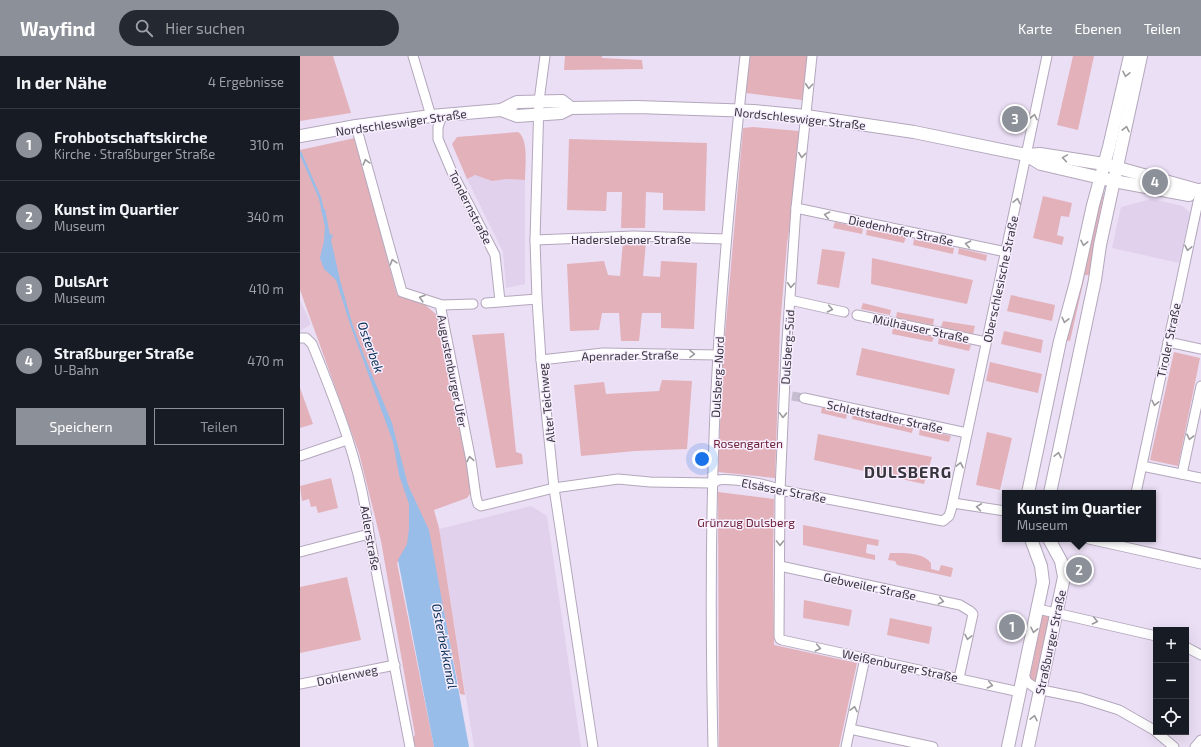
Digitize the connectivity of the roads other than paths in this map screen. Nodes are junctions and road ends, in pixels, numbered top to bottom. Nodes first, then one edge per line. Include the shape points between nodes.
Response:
1 (413, 56) edge
2 (545, 56) edge
3 (745, 56) edge
4 (812, 56) edge
5 (1047, 56) edge
6 (1130, 56) edge
7 (1141, 56) edge
8 (539, 101) junction
9 (571, 108) junction
10 (501, 110) junction
11 (738, 110) junction
12 (538, 114) junction
13 (437, 116) junction
14 (806, 116) junction
15 (356, 126) junction
16 (300, 136) edge
17 (1026, 155) junction
18 (1104, 164) junction
19 (1117, 167) junction
20 (1100, 178) junction
21 (1114, 181) junction
22 (1200, 192) edge
23 (796, 208) junction
24 (726, 239) junction
25 (536, 240) junction
26 (1006, 252) junction
27 (537, 299) junction
28 (790, 300) junction
29 (500, 301) junction
30 (486, 303) dead end
31 (442, 304) junction
32 (473, 304) dead end
33 (844, 312) dead end
34 (856, 315) dead end
35 (303, 338) edge
36 (986, 342) junction
37 (1168, 342) junction
38 (1201, 349) edge
39 (718, 355) junction
40 (541, 360) junction
41 (1201, 386) edge
42 (804, 398) tunnel mouth
43 (967, 433) junction
44 (348, 440) junction
45 (300, 456) edge
46 (1142, 466) junction
47 (1182, 474) junction
48 (1201, 478) edge
49 (712, 483) junction
50 (554, 488) junction
51 (780, 490) junction
52 (1029, 490) edge
53 (1051, 490) edge
54 (1137, 490) edge
55 (953, 503) junction
56 (481, 506) joint
57 (1002, 511) edge
58 (369, 534) junction
59 (1032, 542) edge
60 (1051, 542) edge
61 (1126, 543) edge
62 (300, 552) edge
63 (1201, 564) edge
64 (780, 566) junction
65 (1038, 610) junction
66 (1056, 613) junction
67 (1153, 635) edge
68 (780, 639) joint
69 (1189, 649) edge
70 (1201, 655) edge
71 (865, 658) junction
72 (395, 665) junction
73 (1024, 675) junction
74 (959, 678) junction
75 (300, 684) edge
76 (1040, 690) junction
77 (1020, 692) junction
78 (850, 729) junction
79 (1201, 740) edge
80 (410, 747) edge
81 (593, 747) edge
82 (713, 747) edge
83 (846, 747) edge
84 (933, 747) edge
85 (1008, 747) edge
86 (1028, 747) edge
87 (1174, 747) edge
88 (1195, 747) edge

1 - 13 street, Tondernstraße
2 - 8 street, Alter Teichweg
3 - 11 street, Dulsberg-Nord
4 -> 14 street, Dulsberg-Süd
17 -> 5 street, Oberschlesische Straße
6 -> 18 main road
19 -> 7 main road
8 - 9 main road, Nordschleswiger Straße via 562,101
8 - 10 main road, Nordschleswiger Straße via 517,102
8 - 12 street, Alter Teichweg
9 - 11 main road, Nordschleswiger Straße via 637,106
9 - 12 main road, Nordschleswiger Straße via 561,113
10 - 12 main road, Nordschleswiger Straße via 517,116
10 - 13 main road, Nordschleswiger Straße
11 - 14 main road, Nordschleswiger Straße
11 - 24 street, Dulsberg-Nord
12 - 25 street, Alter Teichweg
13 - 15 main road, Nordschleswiger Straße
13 - 29 street, Tondernstraße via 438,139 452,172 495,254
14 - 17 main road, Nordschleswiger Straße via 914,132
14 -> 23 street, Dulsberg-Süd
15 - 16 main road, Nordschleswiger Straße
31 -> 15 street, Augustenburger Ufer via 402,292
18 -> 17 main road, Nordschleswiger Straße via 1040,154
17 - 20 main road, Nordschleswiger Straße via 1041,164
26 -> 17 street, Oberschlesische Straße
18 - 19 main road, Nordschleswiger Straße
18 - 20 main road
19 - 21 main road
19 - 22 main road, Nordschleswiger Straße
20 - 21 main road, Nordschleswiger Straße
20 -> 52 main road via 1063,329
21 - 22 main road, Nordschleswiger Straße
53 -> 21 main road
22 -> 37 street, Tiroler Straße
26 -> 23 street, Diedenhofer Straße
23 -> 28 street, Dulsberg-Süd
24 - 25 street, Haderslebener Straße via 634,236
24 - 39 street, Dulsberg-Nord
25 - 27 street, Alter Teichweg
26 - 36 street, Oberschlesische Straße
27 - 29 street
27 - 40 street, Alter Teichweg
28 -> 33 street
28 -> 51 street, Dulsberg-Süd via 788,395
29 - 30 street
31 - 32 street
56 -> 31 street, Augustenburger Ufer via 476,498
34 - 36 street, Mülhäuser Straße
35 - 44 street, Adlerstraße via 312,344
36 - 43 street, Oberschlesische Straße
37 - 38 street
37 -> 46 street, Tiroler Straße
40 -> 39 street, Apenrader Straße via 603,353
39 - 49 street, Dulsberg-Nord
40 - 50 street, Alter Teichweg
41 -> 47 street
42 - 43 street, Schlettstadter Straße
55 -> 43 street, Oberschlesische Straße
44 - 45 street
44 - 58 street, Adlerstraße via 367,514
46 - 47 street
46 - 54 street, Tiroler Straße
47 - 48 street
49 - 50 street, Elsässer Straße via 618,479
49 - 51 street, Elsässer Straße via 729,480 774,486
49 - 82 street, Dulsberg-Nord
50 - 56 street, Elsässer Straße
50 - 81 street, Alter Teichweg
51 - 55 street, Elsässer Straße via 942,521 949,516
51 -> 64 street, Dulsberg-Süd
57 -> 55 street
58 - 62 street
58 - 72 street, Adlerstraße
59 - 65 main road, Straßburger Straße via 1043,577
60 - 66 main road, Straßburger Straße via 1064,571
61 - 63 street
64 - 68 street, Dulsberg-Süd
64 -> 74 street, Gebweiler Straße via 960,605 973,614
65 - 66 street
65 -> 73 main road, Straßburger Straße
66 -> 67 street
66 - 76 main road, Straßburger Straße
68 -> 71 street, Weißenburger Straße
69 - 70 street
71 - 74 street, Weißenburger Straße
78 -> 71 street
72 - 75 street, Dohlenweg
72 - 80 street, Adlerstraße
73 - 76 street via 1029,684
73 - 77 main road, Straßburger Straße
74 -> 77 street, Weißenburger Straße
86 -> 76 main road, Straßburger Straße
76 - 87 street via 1081,698 1119,710 1154,730
77 - 85 main road, Straßburger Straße
78 - 83 street
78 - 84 street
79 - 88 street

